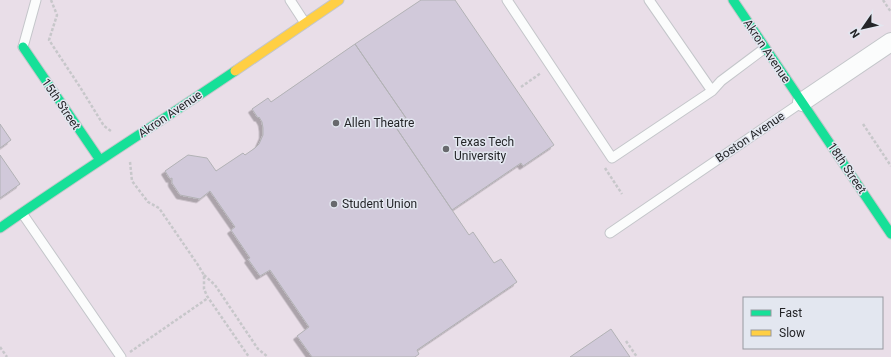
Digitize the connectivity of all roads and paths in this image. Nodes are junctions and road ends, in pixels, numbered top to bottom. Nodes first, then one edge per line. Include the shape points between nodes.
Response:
1 (36, 0) edge
2 (50, 0) edge
3 (290, 0) edge
4 (339, 0) edge
5 (507, 0) edge
6 (649, 0) edge
7 (733, 0) edge
8 (883, 0) edge
9 (891, 12) edge
10 (305, 23) junction
11 (891, 42) edge
12 (23, 47) joint
13 (766, 48) junction
14 (541, 73) dead end
15 (522, 87) dead end
16 (712, 91) junction
17 (802, 102) junction
18 (863, 124) dead end
19 (113, 134) dead end
20 (129, 159) dead end
21 (100, 160) junction
22 (891, 166) edge
23 (604, 168) dead end
24 (622, 194) dead end
25 (22, 213) junction
26 (0, 228) edge
27 (610, 233) dead end
28 (891, 234) edge
29 (204, 275) junction
30 (208, 298) junction
31 (626, 341) dead end
32 (0, 347) edge
33 (125, 355) edge
34 (7, 357) edge
35 (249, 357) edge
36 (268, 357) edge
37 (637, 357) edge

1 - 12 lane
2 - 19 path via 57,15 49,40 104,126
3 - 10 lane
4 - 10 street, Akron Avenue
5 - 16 lane via 612,158
6 - 16 lane
7 - 13 street, Akron Avenue
8 - 9 path
10 - 21 street, Akron Avenue
11 - 17 street, Boston Avenue
12 - 21 street, 15th Street
13 - 16 lane via 721,81
13 - 17 street, Akron Avenue
14 - 15 path
17 - 27 lane, Boston Avenue
17 - 28 street, 18th Street
18 - 22 path
20 - 29 path via 132,181 148,202 159,208
21 - 25 street, Akron Avenue
23 - 24 path
25 - 26 street, Akron Avenue
25 - 33 lane
29 - 30 path via 204,289
29 - 36 path via 215,285 258,349
30 - 33 path
30 - 35 path
31 - 37 path
32 - 34 path

